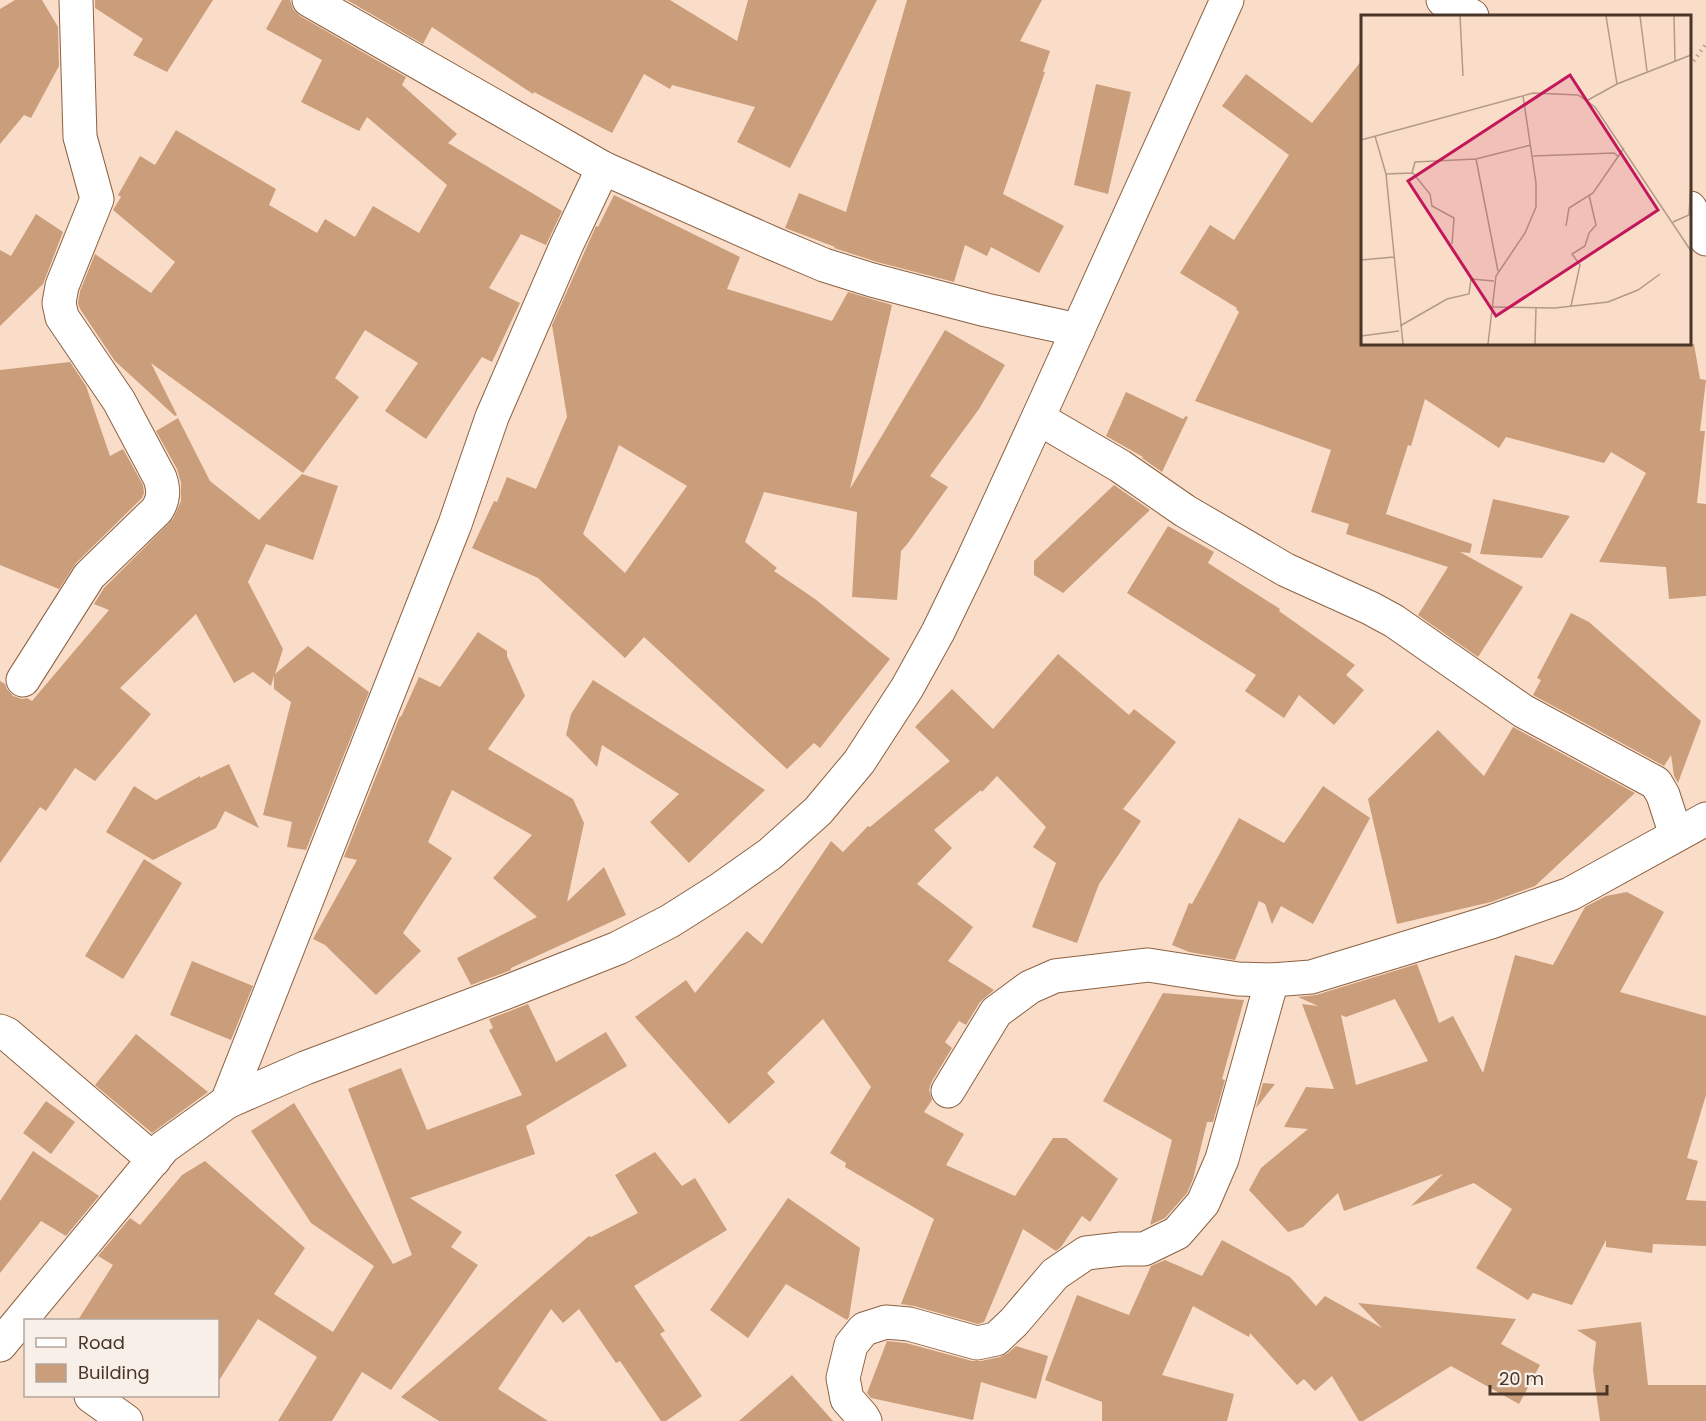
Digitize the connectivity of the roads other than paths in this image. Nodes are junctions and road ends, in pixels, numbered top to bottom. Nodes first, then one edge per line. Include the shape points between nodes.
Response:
1 (76, 0) edge
2 (309, 0) edge
3 (1227, 0) edge
4 (1443, 0) edge
5 (1470, 15) edge
6 (603, 168) junction
7 (1691, 212) edge
8 (1706, 239) edge
9 (1078, 330) junction
10 (1038, 418) junction
11 (23, 680) dead end
12 (1706, 819) edge
13 (1676, 835) junction
14 (1272, 980) junction
15 (0, 1030) edge
16 (948, 1090) dead end
17 (226, 1102) junction
18 (154, 1160) junction
19 (30, 1319) edge
20 (24, 1326) edge
21 (11, 1343) edge
22 (94, 1397) edge
23 (126, 1421) edge
24 (865, 1421) edge

1 - 11 street via 80,137 97,199 62,286 59,303 62,317 119,401 154,467 162,484 163,501 89,576
2 - 6 street
3 - 9 street
4 - 5 street
6 - 9 street via 824,265 986,310
6 - 17 street via 492,417 455,524
7 - 8 street
9 - 10 street
10 - 13 street via 1287,570 1394,621 1523,711 1656,783
10 - 17 street via 961,585 907,688 859,762 818,811 770,854 670,921 618,948
12 - 13 street
13 - 14 street via 1570,894 1311,977
14 - 16 street via 1238,979 1148,965 1055,976 1030,987 996,1012
14 - 24 street via 1222,1159 1203,1203 1178,1233 1144,1249 1086,1253 1055,1274 996,1339 977,1343 909,1324 886,1322 864,1329 851,1345 843,1378 847,1399
15 - 18 street
17 - 18 street via 173,1140
18 - 19 street
20 - 21 street
22 - 23 street

